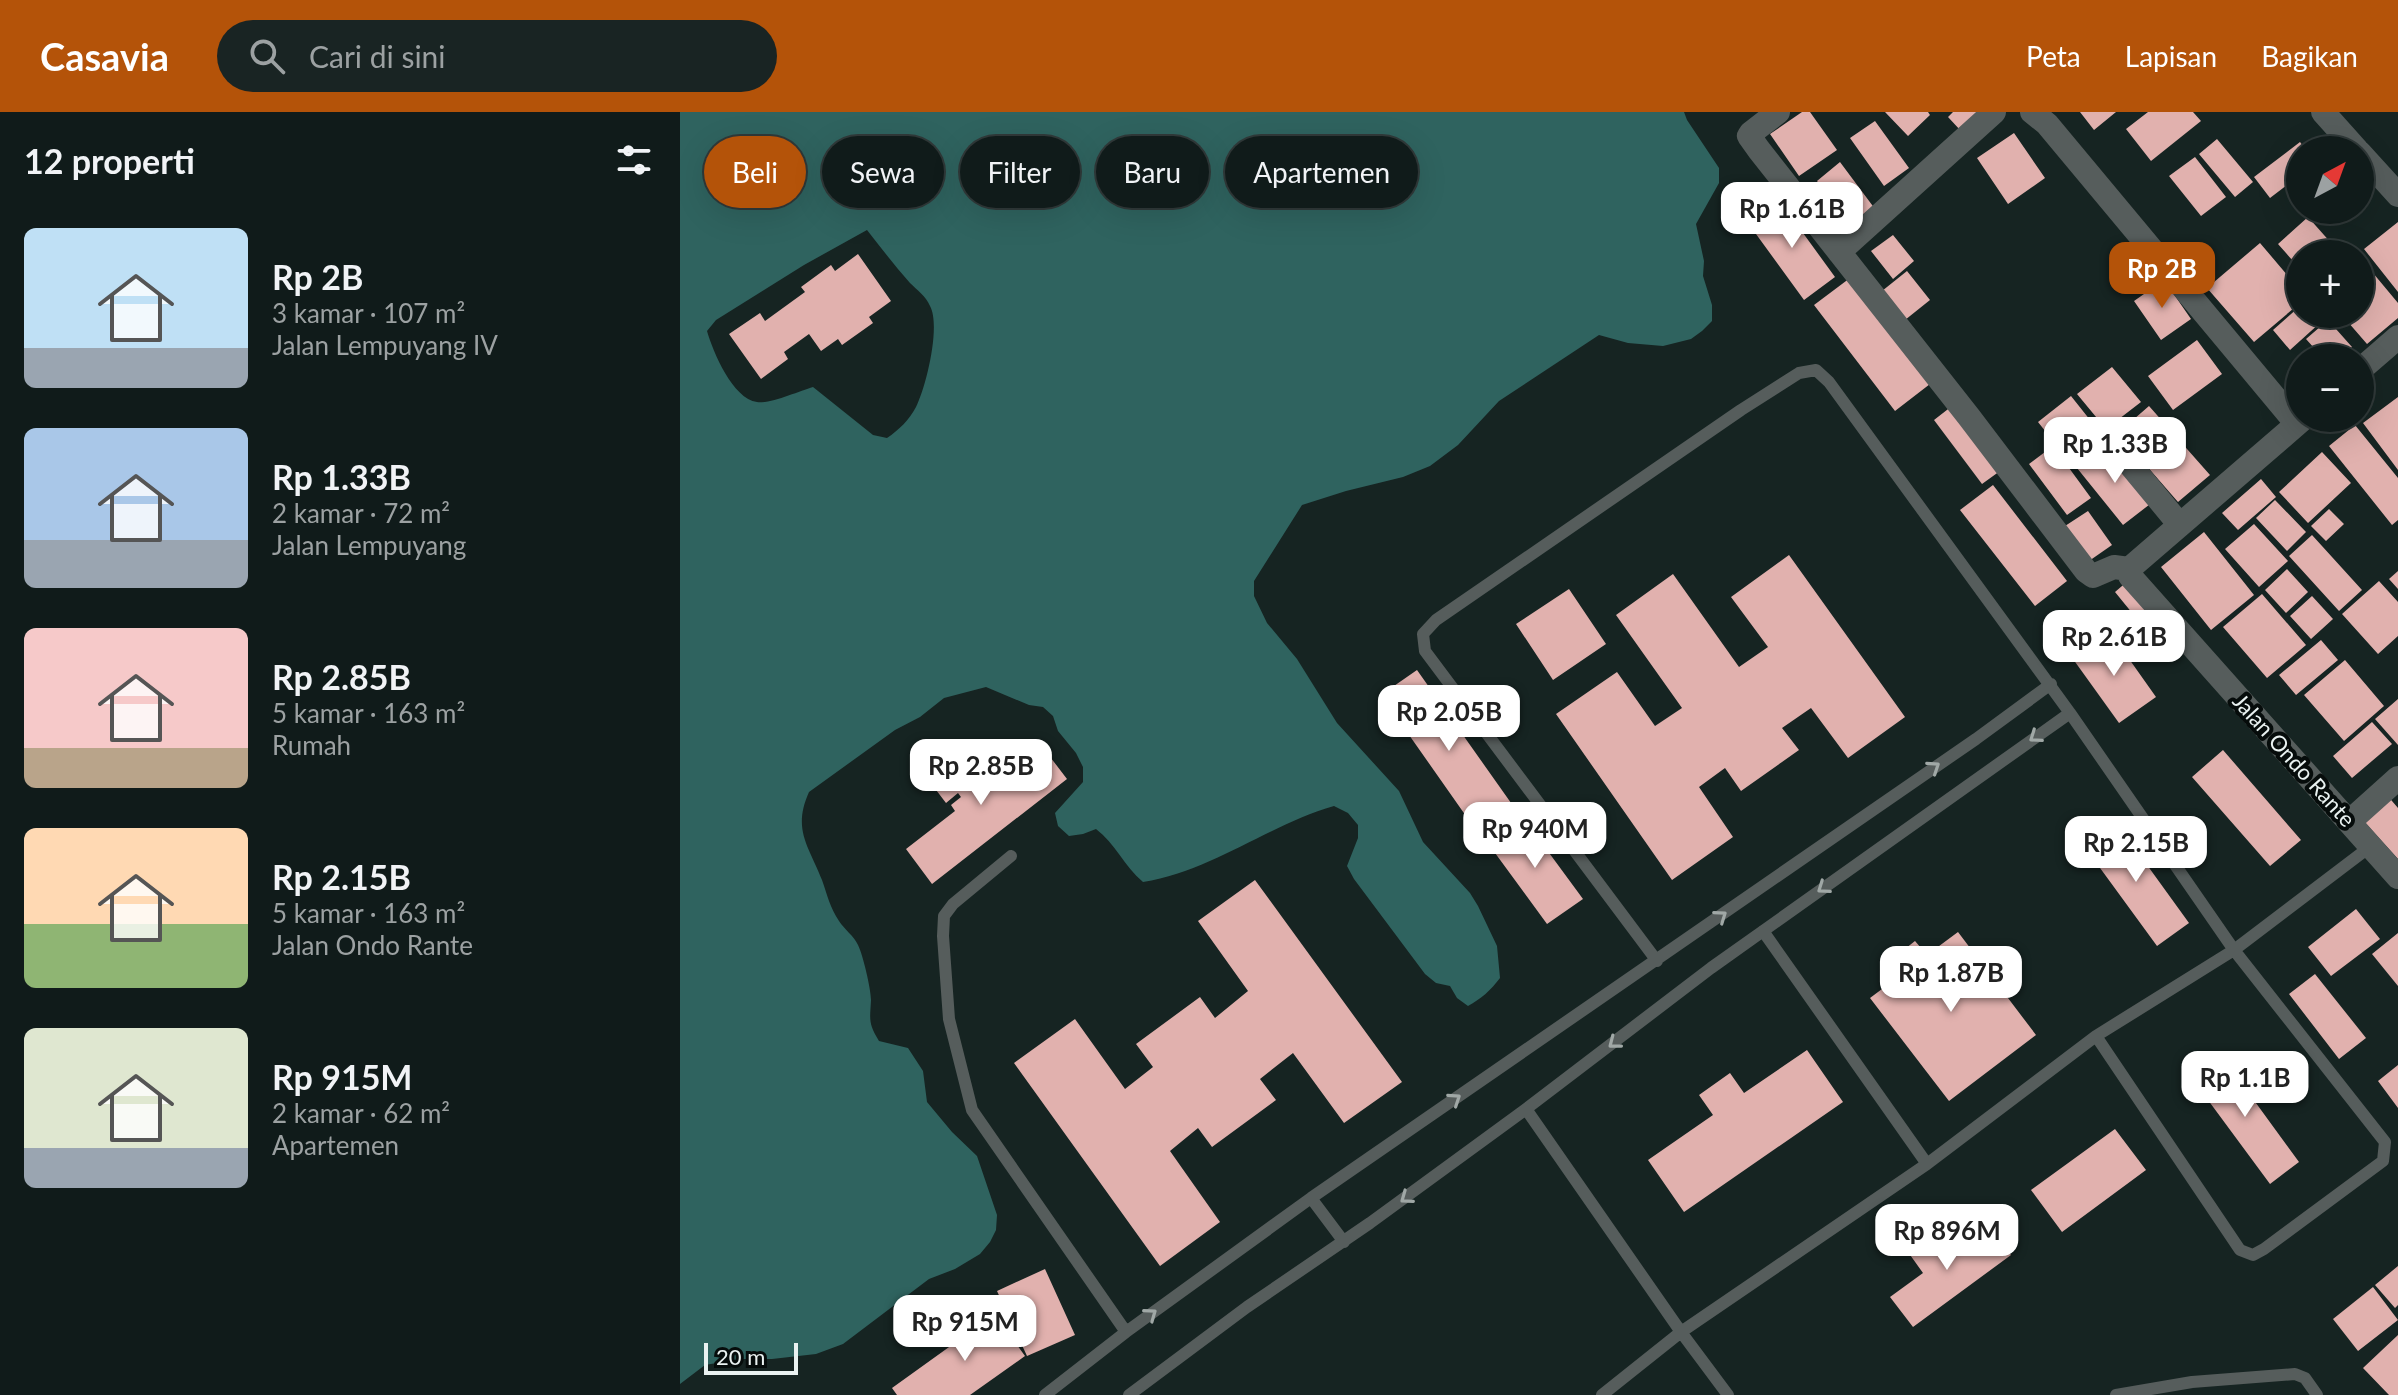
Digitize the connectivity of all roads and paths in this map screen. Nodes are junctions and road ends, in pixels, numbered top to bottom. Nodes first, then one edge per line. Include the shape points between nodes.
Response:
1 (1778, 112) edge
2 (1994, 112) edge
3 (2323, 112) edge
4 (2039, 116) edge
5 (2344, 136) edge
6 (2374, 169) edge
7 (2398, 195) edge
8 (1839, 252) junction
9 (2398, 337) edge
10 (2374, 358) edge
11 (2286, 404) edge
12 (2103, 432) dead end
13 (2288, 432) edge
14 (2180, 525) junction
15 (2129, 569) junction
16 (2051, 684) junction
17 (2070, 713) junction
18 (2398, 778) edge
19 (2349, 822) junction
20 (2371, 846) junction
21 (1011, 856) dead end
22 (2398, 877) edge
23 (1763, 931) junction
24 (2234, 950) junction
25 (1657, 961) junction
26 (2096, 1036) junction
27 (1526, 1109) junction
28 (1927, 1164) junction
29 (1311, 1198) junction
30 (1344, 1242) junction
31 (1126, 1332) junction
32 (1681, 1332) junction
33 (1045, 1395) edge
34 (1129, 1395) edge
35 (1602, 1395) edge
36 (1728, 1395) edge
37 (2116, 1395) edge
38 (2317, 1395) edge

1 - 8 street via 1749,136
2 - 8 street
3 - 5 street
4 - 11 street
6 - 7 street
8 - 15 street via 2086,571 2093,576 2114,567
9 - 10 street
12 - 14 street
13 - 14 street
14 - 15 street
15 - 19 street, Jalan Ondo Rante
16 - 17 lane
25 -> 16 lane
16 - 25 lane via 1816,370 1799,373 1741,410 1436,620 1423,634 1425,651
17 -> 23 lane
17 - 24 lane
18 - 19 street
19 - 20 street, Jalan Ondo Rante
20 - 22 street, Jalan Ondo Rante
20 - 24 lane
21 - 31 lane via 944,916 949,1019 972,1110
23 -> 27 lane
23 - 28 lane
24 - 26 lane
24 - 26 lane via 2385,1142 2383,1161 2264,1249 2253,1255 2240,1250
29 -> 25 lane
26 - 28 lane
27 -> 30 lane
27 - 32 lane
28 - 32 lane
29 - 30 lane
31 -> 29 lane
30 - 34 lane
31 - 33 lane
32 - 35 lane
32 - 36 lane
37 - 38 lane via 2192,1382 2295,1374 2305,1378

